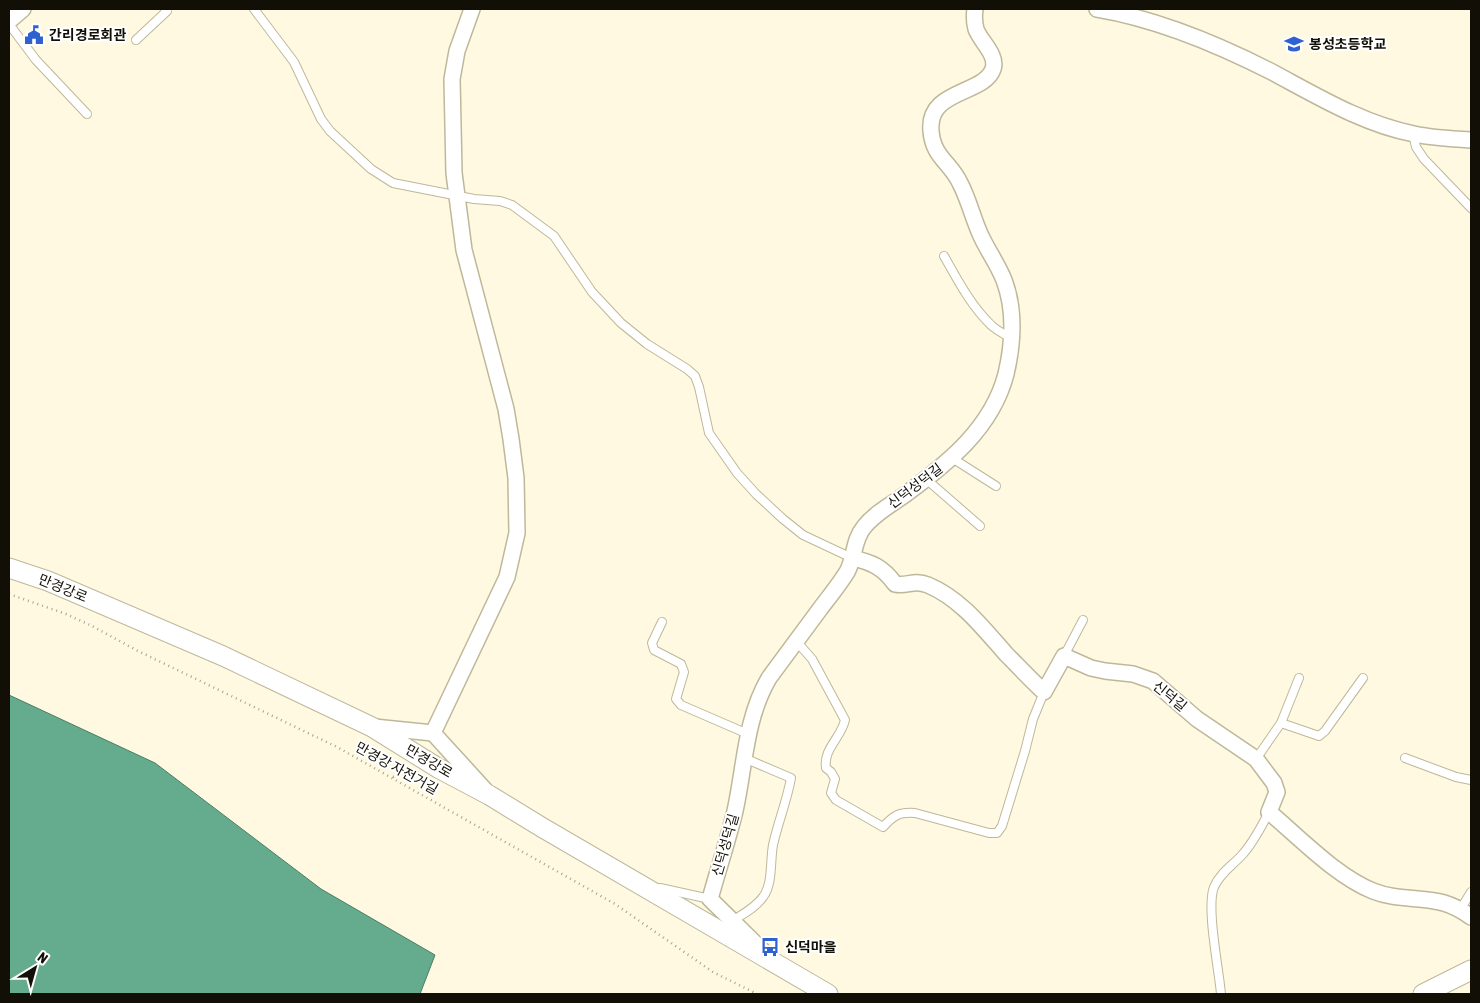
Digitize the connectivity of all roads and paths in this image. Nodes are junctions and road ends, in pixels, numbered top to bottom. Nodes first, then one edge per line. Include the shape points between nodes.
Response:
1 (24, 9) edge
2 (165, 9) edge
3 (254, 9) edge
4 (462, 9) edge
5 (472, 9) edge
6 (975, 9) edge
7 (1097, 9) edge
8 (9, 22) edge
9 (136, 40) dead end
10 (457, 51) junction
11 (87, 114) dead end
12 (1413, 134) junction
13 (1471, 140) edge
14 (456, 195) junction
15 (1471, 208) edge
16 (944, 256) dead end
17 (1011, 338) junction
18 (952, 458) junction
19 (926, 479) junction
20 (996, 486) dead end
21 (980, 526) dead end
22 (852, 558) junction
23 (9, 568) edge
24 (9, 594) edge
25 (1084, 620) dead end
26 (662, 622) dead end
27 (796, 641) junction
28 (1064, 656) junction
29 (1299, 678) dead end
30 (1362, 678) dead end
31 (1044, 692) junction
32 (1281, 723) junction
33 (372, 727) junction
34 (433, 732) junction
35 (748, 734) junction
36 (744, 758) junction
37 (1405, 758) dead end
38 (1256, 759) junction
39 (1471, 780) edge
40 (489, 795) junction
41 (1269, 812) junction
42 (638, 884) junction
43 (1471, 892) edge
44 (710, 899) junction
45 (1466, 913) edge
46 (732, 921) junction
47 (778, 965) junction
48 (1471, 970) edge
49 (757, 994) edge
50 (828, 994) edge
51 (1222, 994) edge
52 (1423, 994) edge

1 - 8 street
2 - 9 lane via 167,11
3 - 14 lane via 294,62 330,131 393,183
4 - 10 street
5 - 10 street
6 - 17 street, 신덕성덕길 via 976,30 993,58 994,67 990,77 935,110 931,132 934,147 960,183 980,235 1003,280 1008,297
7 - 12 street via 1140,18 1192,36 1353,114
8 - 11 lane via 36,60
10 - 14 street via 452,87
12 - 13 street
12 - 15 lane via 1424,159
14 - 22 lane via 512,205 554,236 592,292 621,323 694,376 709,433 756,494 803,535
14 - 34 street via 464,250 506,409 516,478 517,533 507,577
16 - 17 lane via 976,308 992,326
17 - 18 street, 신덕성덕길 via 1005,376 990,412
18 - 19 street, 신덕성덕길
18 - 20 lane
19 - 21 lane
19 - 22 street, 신덕성덕길 via 863,528
22 - 27 street, 신덕성덕길 via 842,580
22 - 31 street via 870,562 895,584 919,582 943,593 972,616
23 - 33 street, 만경강로 via 48,581 223,656
24 - 49 path, 만경강 자전거길 via 92,626 337,747 616,904 713,972
25 - 28 lane
26 - 35 lane via 652,643 654,650 681,664 684,672 676,699 681,706
27 - 31 lane via 812,659 844,720 842,730 824,759 826,768 835,779 831,794 883,827 892,817 904,812 997,833 1002,826
27 - 35 street, 신덕성덕길 via 760,693
28 - 31 street
28 - 38 street, 신덕길 via 1091,668 1133,674 1154,682 1197,718
29 - 32 lane
30 - 32 lane via 1319,736
32 - 38 lane
33 - 34 street
33 - 40 street, 만경강로
34 - 40 street
35 - 36 street, 신덕성덕길
36 - 44 street, 신덕성덕길 via 735,810
36 - 46 lane via 791,778 773,844 768,888 757,904
37 - 39 lane
38 - 41 street, 신덕길 via 1277,792
40 - 42 street, 만경강로
41 - 45 street via 1338,870 1372,890 1389,896 1435,901
41 - 51 lane via 1253,841 1214,887 1212,913
42 - 44 lane
42 - 47 street, 만경강로
43 - 45 lane
44 - 46 street
46 - 47 street
47 - 50 street, 만경강로
48 - 52 street

